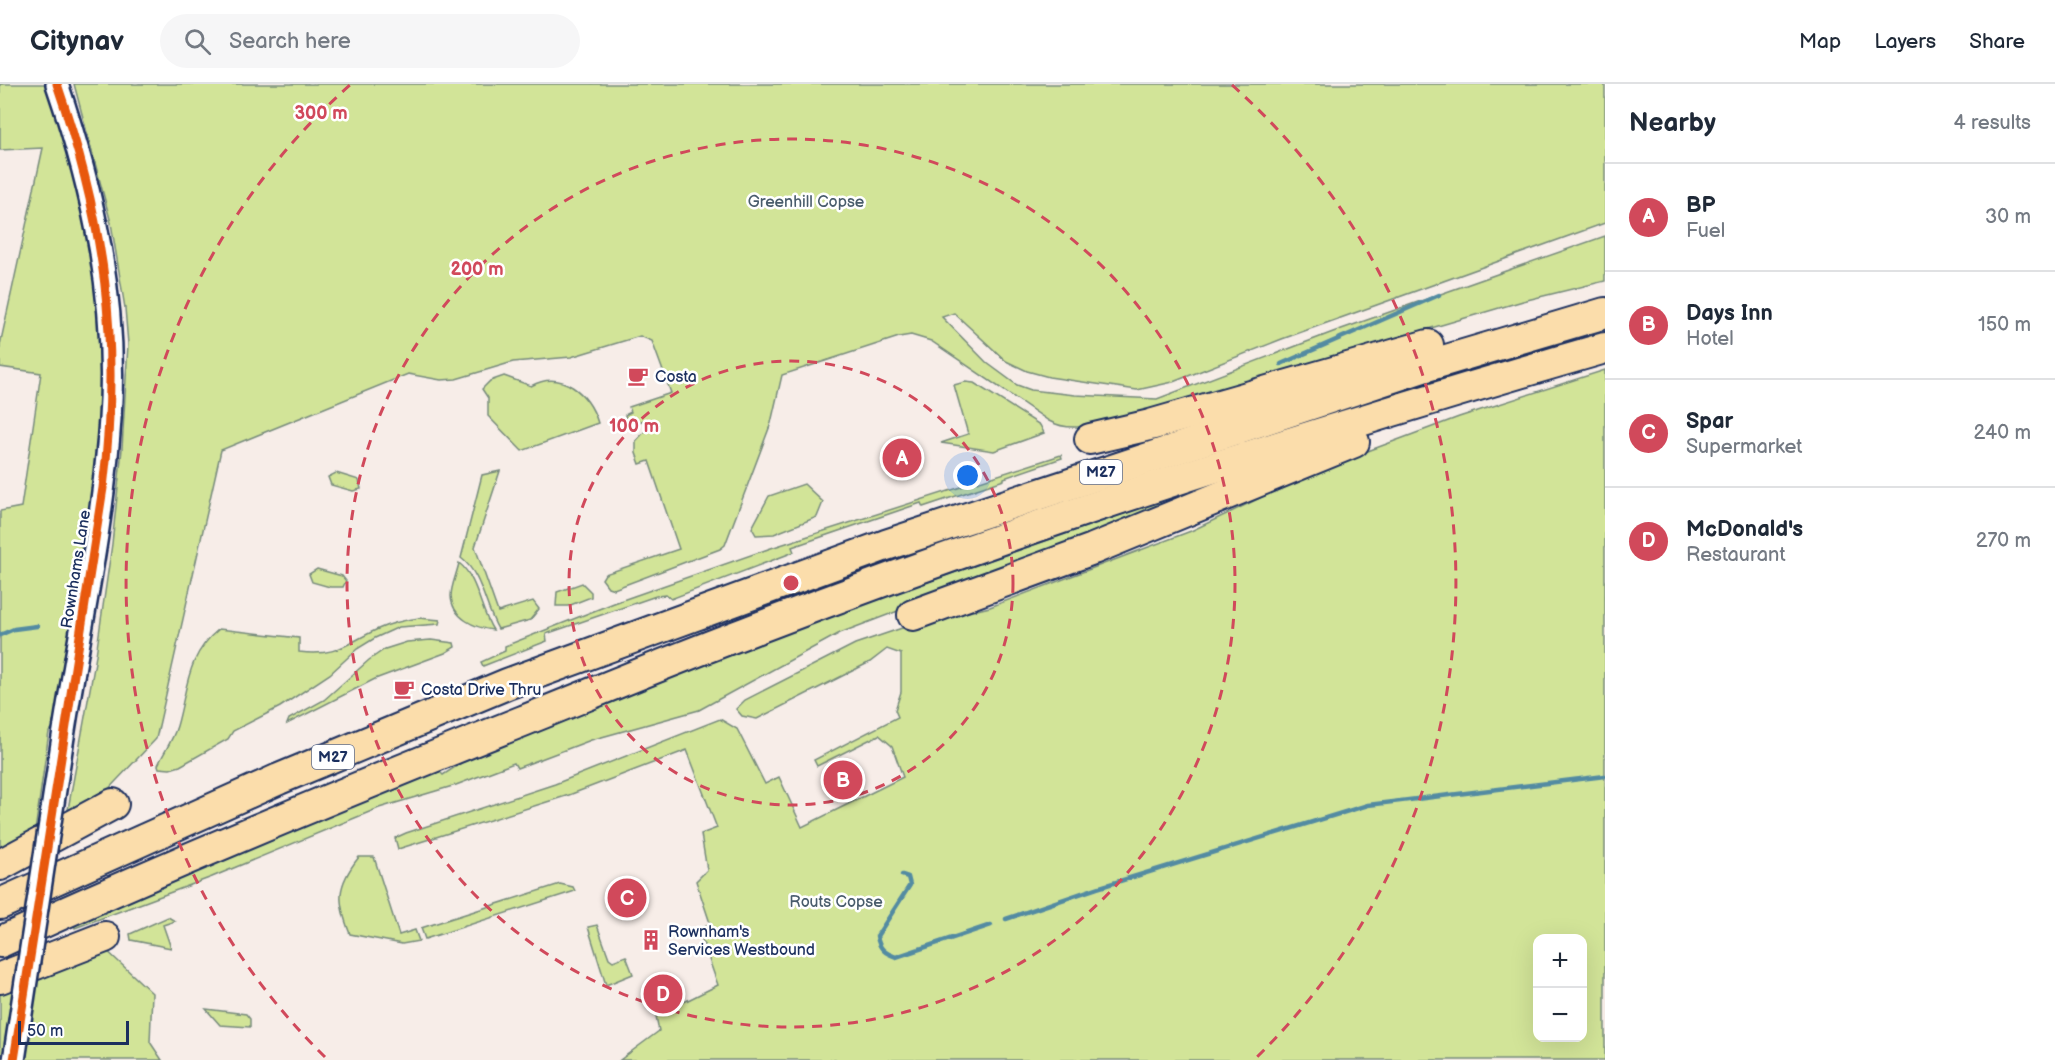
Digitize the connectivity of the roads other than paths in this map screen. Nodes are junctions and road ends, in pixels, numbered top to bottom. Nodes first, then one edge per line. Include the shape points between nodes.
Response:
1 (57, 84) edge
2 (1605, 300) edge
3 (1605, 313) edge
4 (1605, 348) edge
5 (1459, 390) junction
6 (1090, 439) dead end
7 (913, 615) dead end
8 (113, 804) dead end
9 (0, 865) edge
10 (0, 904) edge
11 (105, 937) dead end
12 (0, 942) edge
13 (0, 978) edge
14 (14, 1060) edge

1 - 14 street, Rownhams Lane, bridge via 80,154 100,239 110,319 111,418
2 - 6 highway, M27 via 1541,314
3 - 10 highway, M27 via 1412,370 831,565 507,684 279,779
4 - 5 highway, M27
5 - 7 highway, M27 via 1402,423 1093,549
5 - 12 highway, M27 via 1098,506 749,631 392,773
8 - 9 highway
11 - 13 highway

